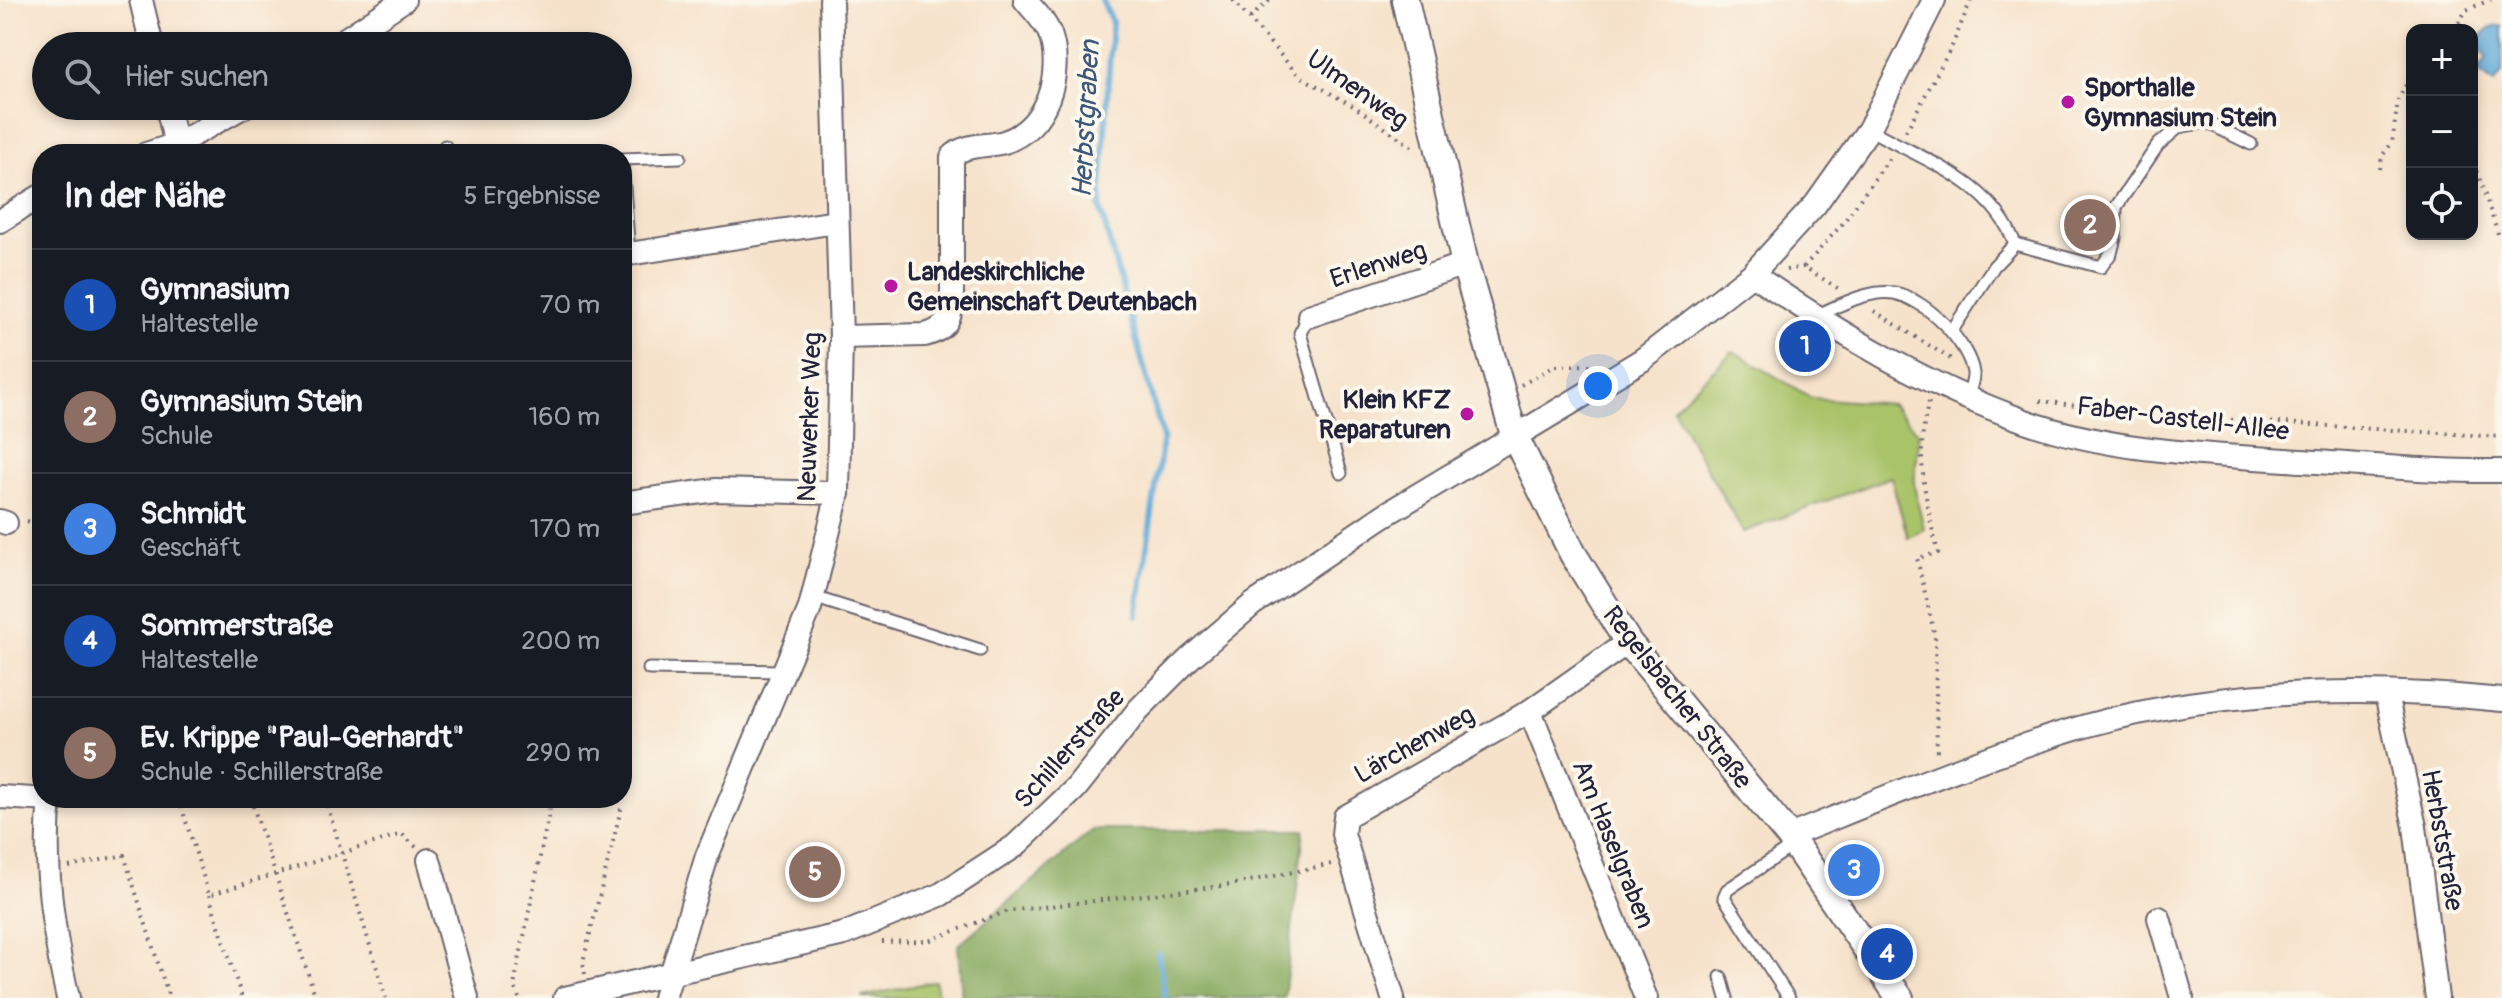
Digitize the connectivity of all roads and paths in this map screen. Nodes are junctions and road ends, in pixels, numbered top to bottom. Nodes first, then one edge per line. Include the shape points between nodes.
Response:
1 (141, 0) edge
2 (404, 0) edge
3 (831, 0) edge
4 (1025, 0) edge
5 (1233, 0) edge
6 (1270, 0) edge
7 (1405, 0) edge
8 (1934, 0) edge
9 (2490, 0) edge
10 (1250, 18) junction
11 (2458, 24) edge
12 (149, 32) edge
13 (356, 32) edge
14 (2406, 85) edge
15 (171, 120) edge
16 (223, 120) edge
17 (1869, 129) junction
18 (177, 144) edge
19 (186, 144) edge
20 (2251, 144) dead end
21 (680, 157) dead end
22 (632, 159) edge
23 (1440, 159) junction
24 (2476, 168) edge
25 (2380, 169) dead end
26 (32, 201) edge
27 (0, 221) edge
28 (836, 222) junction
29 (2498, 234) dead end
30 (2015, 244) junction
31 (632, 253) edge
32 (1465, 264) junction
33 (1752, 274) junction
34 (1855, 299) junction
35 (1309, 316) joint
36 (1813, 316) junction
37 (1953, 329) junction
38 (841, 337) junction
39 (1599, 364) dead end
40 (1973, 373) junction
41 (1934, 383) junction
42 (1502, 396) junction
43 (1968, 397) junction
44 (2027, 400) dead end
45 (1514, 435) junction
46 (2502, 437) edge
47 (2502, 471) edge
48 (1341, 473) dead end
49 (838, 493) junction
50 (632, 502) edge
51 (813, 597) junction
52 (1628, 642) junction
53 (980, 650) dead end
54 (649, 669) dead end
55 (785, 671) junction
56 (2386, 694) junction
57 (2502, 700) edge
58 (1530, 711) junction
59 (1937, 777) junction
60 (0, 797) edge
61 (32, 798) edge
62 (50, 808) edge
63 (182, 808) edge
64 (254, 808) edge
65 (328, 808) edge
66 (550, 808) edge
67 (621, 808) edge
68 (1792, 840) junction
69 (342, 853) junction
70 (429, 860) joint
71 (1350, 861) junction
72 (47, 871) junction
73 (276, 873) junction
74 (209, 895) junction
75 (2159, 918) dead end
76 (844, 934) junction
77 (1721, 977) dead end
78 (666, 987) edge
79 (590, 993) junction
80 (68, 998) edge
81 (169, 998) edge
82 (242, 998) edge
83 (316, 998) edge
84 (386, 998) edge
85 (467, 998) edge
86 (519, 998) edge
87 (565, 998) edge
88 (1393, 998) edge
89 (1646, 998) edge
90 (1727, 998) edge
91 (1789, 998) edge
92 (1900, 998) edge
93 (2182, 998) edge
94 (2437, 998) edge

1 - 12 street
2 - 13 street
3 - 28 street, Neuwerker Weg
4 - 38 street via 1050,35 1051,86 1036,122 1024,133 963,149 952,157 948,321 925,335
5 - 10 path, Ulmenweg
6 - 10 path
7 - 23 street, Regelsbacher Straße
8 - 17 street, Schillerstraße
9 - 11 path via 2466,10
10 - 23 path, Ulmenweg via 1298,75 1355,107 1408,147
14 - 25 path
15 - 18 street
16 - 19 street
17 - 30 lane via 1967,181 2006,219
17 - 33 street, Schillerstraße via 1815,205
20 - 30 lane via 2206,122 2179,127 2158,145 2116,207 2115,238 2101,267
21 - 22 lane
23 - 32 street, Regelsbacher Straße
24 - 29 path
26 - 27 street
28 - 31 street
28 - 38 street, Neuwerker Weg
30 - 37 lane via 1994,266
32 - 35 street, Erlenweg
32 - 42 street, Regelsbacher Straße
33 - 34 path via 1804,267
33 - 36 street, Faber-Castell-Allee
33 - 45 street, Schillerstraße via 1642,360
34 - 36 lane
34 - 37 lane via 1894,293
34 - 40 path
35 - 48 lane via 1300,333
36 - 41 street, Faber-Castell-Allee
37 - 40 lane
38 - 49 street, Neuwerker Weg
39 - 42 path via 1555,366
40 - 43 lane
41 - 43 street, Faber-Castell-Allee
41 - 59 path via 1923,423 1922,485 1938,553 1917,558 1935,637
42 - 45 street, Regelsbacher Straße
43 - 47 street, Faber-Castell-Allee via 2027,422 2127,444 2258,458
44 - 46 path via 2172,416
45 - 52 street, Regelsbacher Straße via 1573,554
45 - 76 street, Schillerstraße via 1253,604 1139,709 1076,788 1015,846 940,895
49 - 50 street via 716,490
49 - 51 street, Neuwerker Weg
51 - 53 lane
51 - 55 street, Neuwerker Weg
52 - 58 street, Lärchenweg
52 - 68 street, Regelsbacher Straße
54 - 55 lane
55 - 78 street, Neuwerker Weg via 707,856
56 - 57 street
56 - 59 street via 2241,699 2120,718 2063,732
56 - 94 street, Herbststraße via 2418,841
58 - 71 street, Lärchenweg via 1351,811 1342,825
58 - 89 street, Am Haselgraben
59 - 68 street
60 - 61 street
62 - 72 street
63 - 74 path
64 - 73 path
65 - 69 path
66 - 86 path via 514,986
67 - 79 path via 583,962
68 - 91 lane via 1724,897
68 - 92 street, Regelsbacher Straße
69 - 70 path via 402,834
69 - 73 path
69 - 84 path
70 - 85 street
71 - 76 path via 1230,885 1008,911 928,941 891,943
71 - 88 street, Lärchenweg
72 - 80 street
72 - 81 path via 124,855
73 - 74 path
73 - 83 path
74 - 82 path
75 - 93 street
76 - 78 street, Schillerstraße
77 - 90 lane
78 - 79 street, Schillerstraße
79 - 87 street, Schillerstraße

